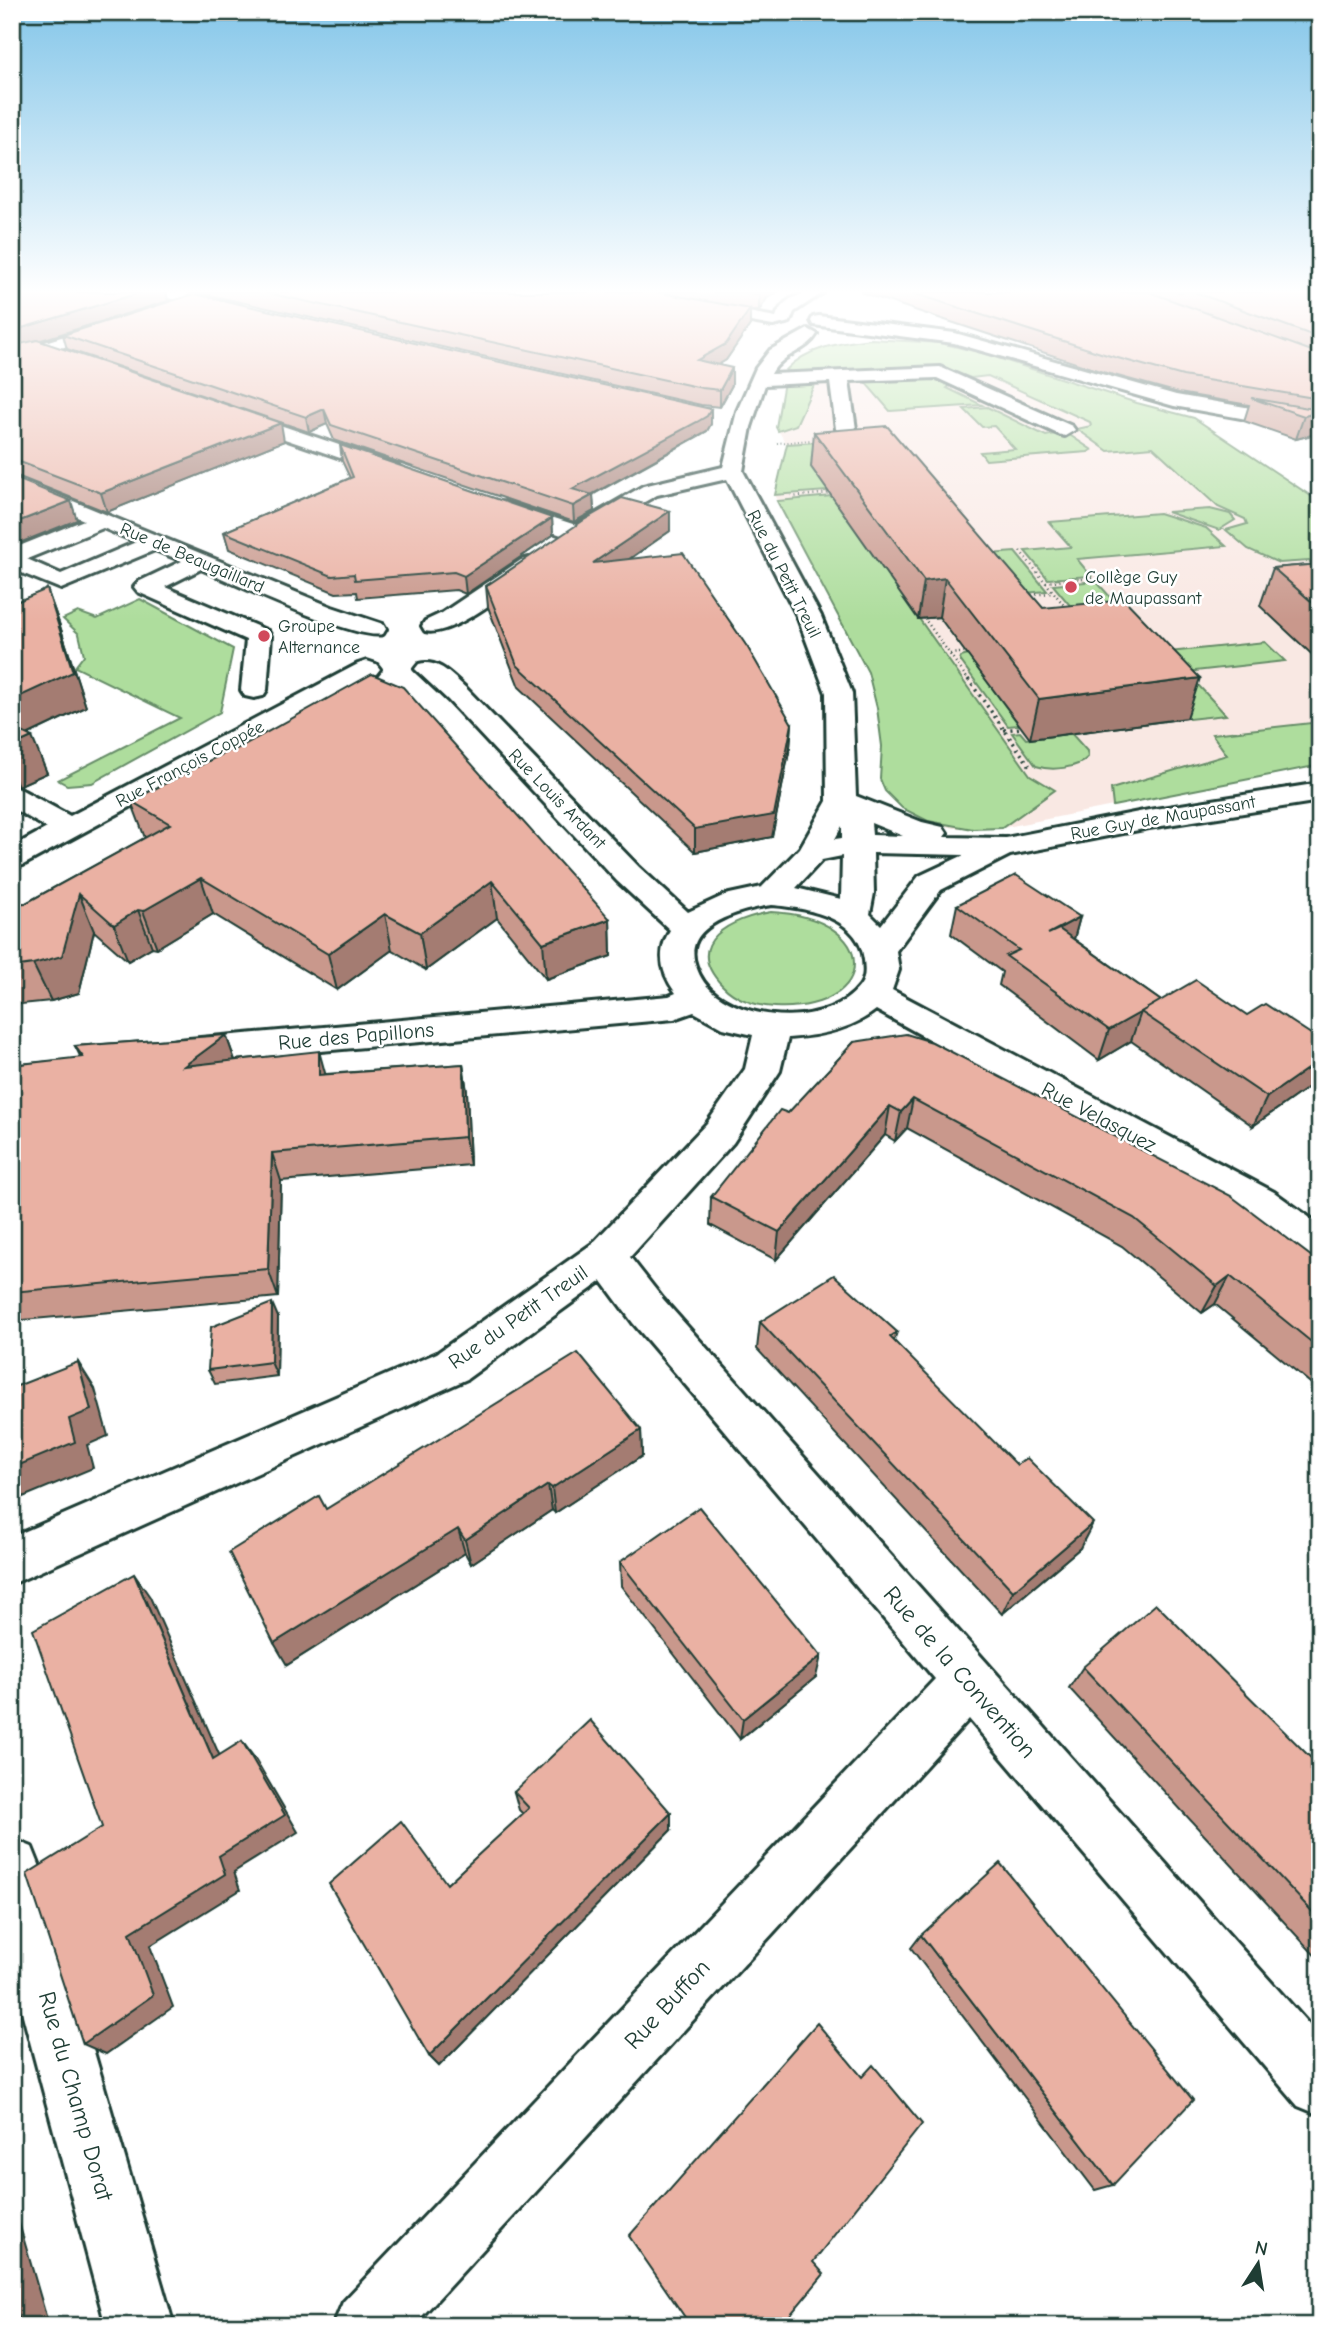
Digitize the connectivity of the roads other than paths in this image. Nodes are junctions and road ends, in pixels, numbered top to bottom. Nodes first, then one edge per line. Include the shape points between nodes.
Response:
1 (746, 401) edge
2 (842, 401) edge
3 (1003, 401) edge
4 (1180, 401) edge
5 (218, 410) edge
6 (1320, 426) edge
7 (846, 429) edge
8 (1065, 430) dead end
9 (733, 471) junction
10 (414, 477) edge
11 (12, 482) edge
12 (492, 504) edge
13 (104, 520) junction
14 (576, 533) junction
15 (155, 542) junction
16 (12, 559) edge
17 (201, 561) junction
18 (404, 626) junction
19 (415, 664) junction
20 (254, 690) dead end
21 (1320, 792) edge
22 (12, 796) edge
23 (842, 801) junction
24 (69, 828) junction
25 (857, 844) junction
26 (1006, 847) junction
27 (812, 852) junction
28 (12, 859) edge
29 (772, 895) junction
30 (853, 917) junction
31 (688, 928) junction
32 (880, 950) junction
33 (873, 994) junction
34 (697, 997) junction
35 (773, 1027) junction
36 (150, 1054) edge
37 (1320, 1247) edge
38 (606, 1256) junction
39 (12, 1561) edge
40 (968, 1682) junction
41 (12, 1867) edge
42 (1320, 2084) edge
43 (140, 2326) edge
44 (367, 2326) edge

1 - 9 street via 735,418
2 - 7 street
3 - 8 street
4 - 6 street
5 - 10 street
9 - 14 street via 650,490
9 - 23 street, Rue du Petit Treuil via 808,616 839,692
11 - 13 street, Rue de Beaugaillard
12 - 14 street
13 - 15 street, Rue de Beaugaillard
13 - 16 street
14 - 18 street via 451,618
15 - 16 street via 61,582
15 - 17 street, Rue de Beaugaillard
17 - 18 street, Rue de Beaugaillard via 333,616
17 - 20 street via 146,587 259,636
18 - 19 street, Rue Louis Ardant via 453,638
18 - 19 street via 355,642 351,649 358,663
19 - 24 street, Rue François Coppée
19 - 31 street, Rue Louis Ardant via 457,694 628,874
21 - 26 street, Rue Guy de Maupassant
22 - 24 street
23 - 25 street, Rue du Petit Treuil via 857,824
23 - 26 street, Rue Guy de Maupassant via 915,830
23 - 27 street
24 - 28 street, Rue François Coppée
25 - 26 street, Rue Guy de Maupassant
25 - 27 street, Rue Guy de Maupassant
25 - 30 street, Rue du Petit Treuil via 858,893
26 - 32 street, Rue Guy de Maupassant via 930,883
27 - 29 street
29 - 30 street via 829,904
29 - 31 street via 723,904
30 - 32 street via 870,932
31 - 34 street via 678,962
32 - 33 street via 883,972
33 - 35 street via 832,1021
33 - 37 street, Rue Velasquez via 1260,1203
34 - 35 street via 718,1011
34 - 36 street, Rue des Papillons via 674,1007
35 - 38 street, Rue du Petit Treuil via 762,1071 720,1133
38 - 39 street, Rue du Petit Treuil via 452,1366
38 - 40 street, Rue de la Convention via 648,1311
40 - 42 street, Rue de la Convention
40 - 44 street, Rue Buffon
41 - 43 street, Rue du Champ Dorat

